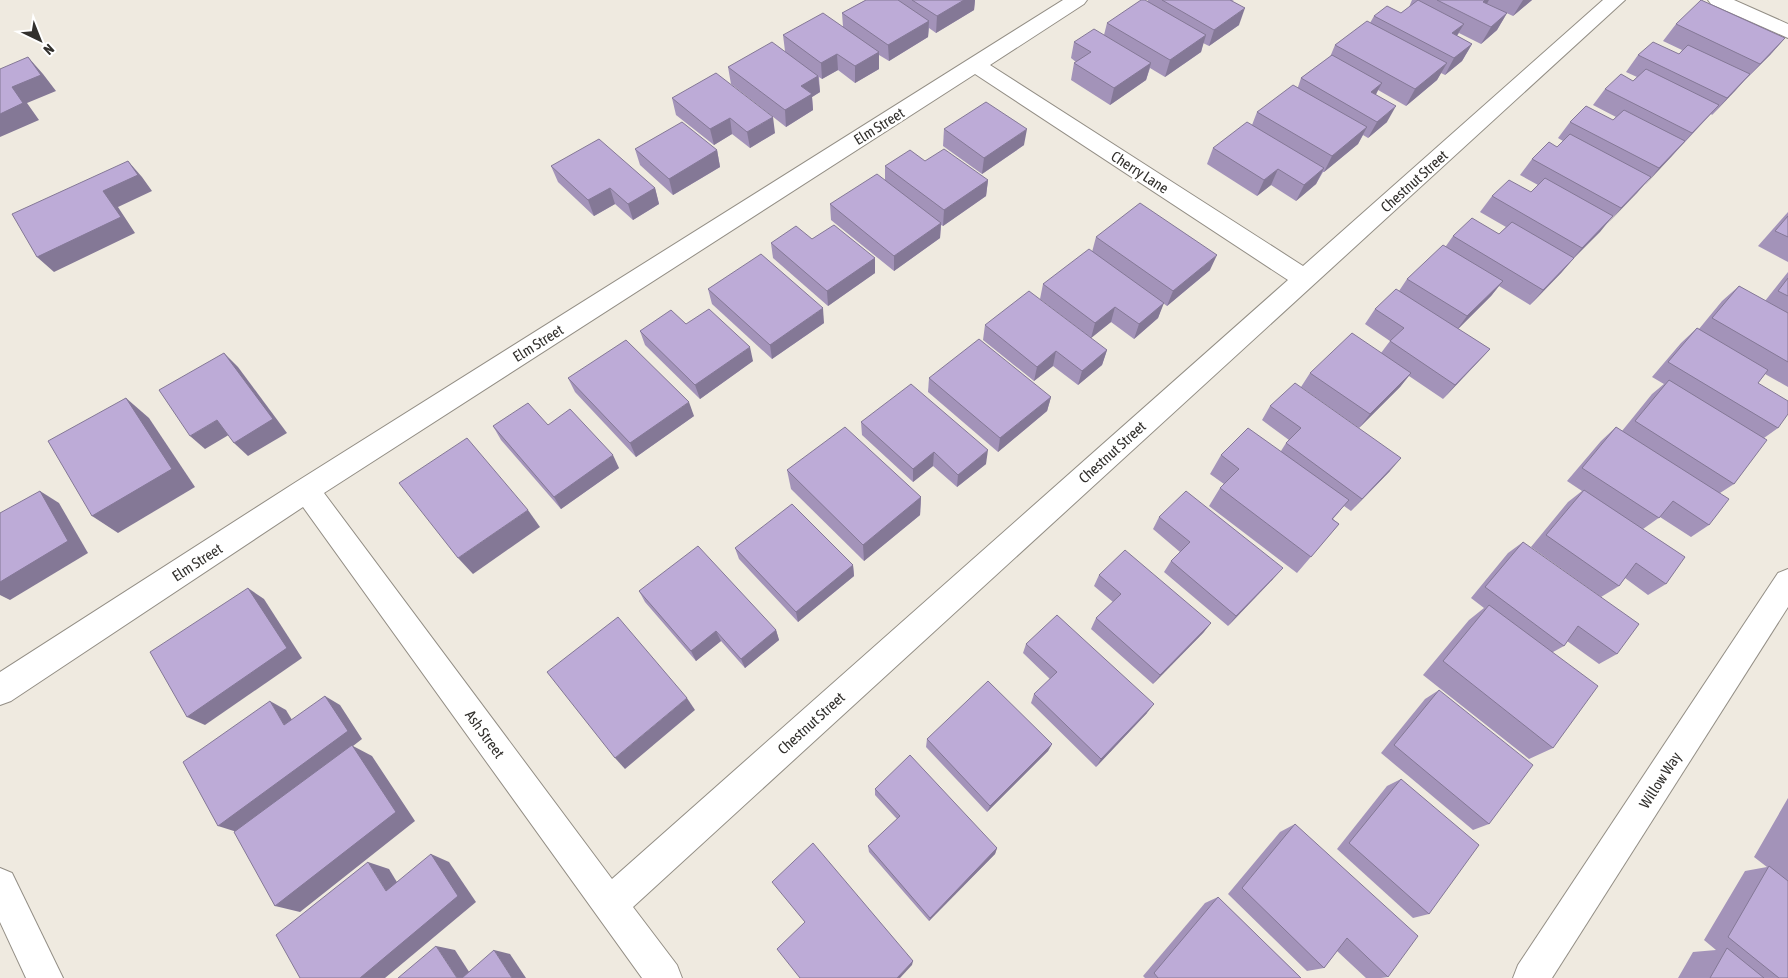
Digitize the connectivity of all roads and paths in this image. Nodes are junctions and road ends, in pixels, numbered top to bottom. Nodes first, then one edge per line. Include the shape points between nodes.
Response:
1 (1077, 0) edge
2 (1615, 0) edge
3 (1718, 0) edge
4 (1788, 32) edge
5 (976, 65) junction
6 (1305, 279) junction
7 (306, 490) junction
8 (1788, 582) edge
9 (0, 690) edge
10 (0, 885) edge
11 (610, 904) junction
12 (45, 978) edge
13 (664, 978) edge
14 (1531, 978) edge

1 - 5 street, Elm Street
2 - 6 street, Chestnut Street
3 - 4 street
5 - 6 street, Cherry Lane
5 - 7 street, Elm Street
6 - 11 street, Chestnut Street
7 - 9 street, Elm Street
7 - 11 street, Ash Street
8 - 14 street, Willow Way
10 - 12 street
11 - 13 street, Ash Street

